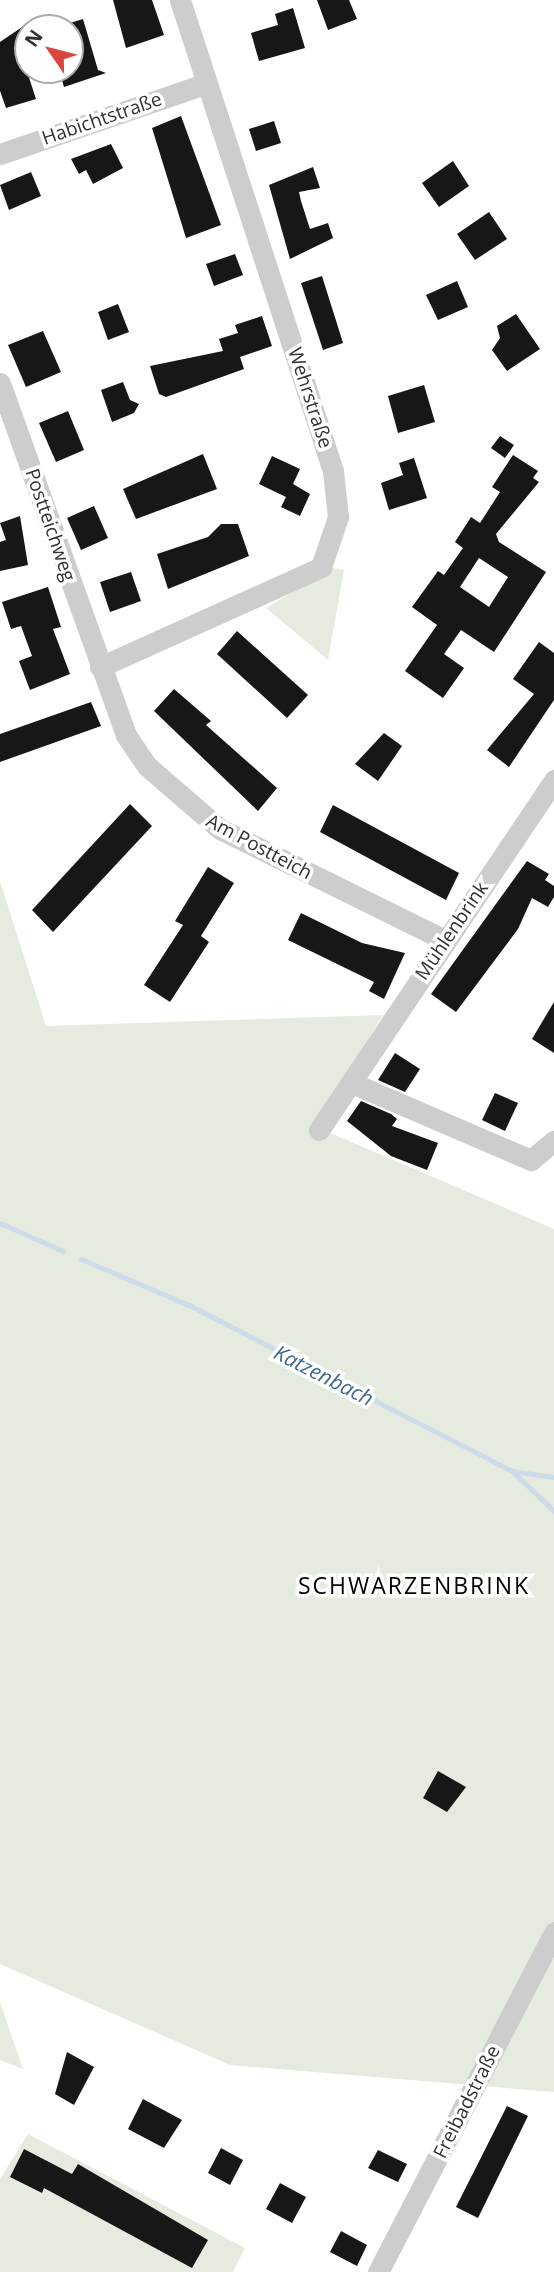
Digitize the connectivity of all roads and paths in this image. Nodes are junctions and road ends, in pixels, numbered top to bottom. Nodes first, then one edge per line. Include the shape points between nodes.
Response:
1 (180, 0) edge
2 (205, 84) junction
3 (0, 154) edge
4 (0, 383) edge
5 (100, 667) junction
6 (554, 780) edge
7 (445, 940) junction
8 (352, 1083) junction
9 (319, 1130) dead end
10 (554, 1140) edge
11 (554, 1932) edge
12 (378, 2272) edge

1 - 2 street, Wehrstraße
2 - 3 street, Habichtstraße
2 - 5 street, Wehrstraße via 333,471 338,517 321,567
4 - 5 street, Postteichweg
5 - 7 street, Am Postteich via 126,735 184,804 220,830
6 - 7 street, Mühlenbrink
7 - 8 street, Mühlenbrink
8 - 9 street, Mühlenbrink
8 - 10 street via 531,1160
11 - 12 street, Freibadstraße

